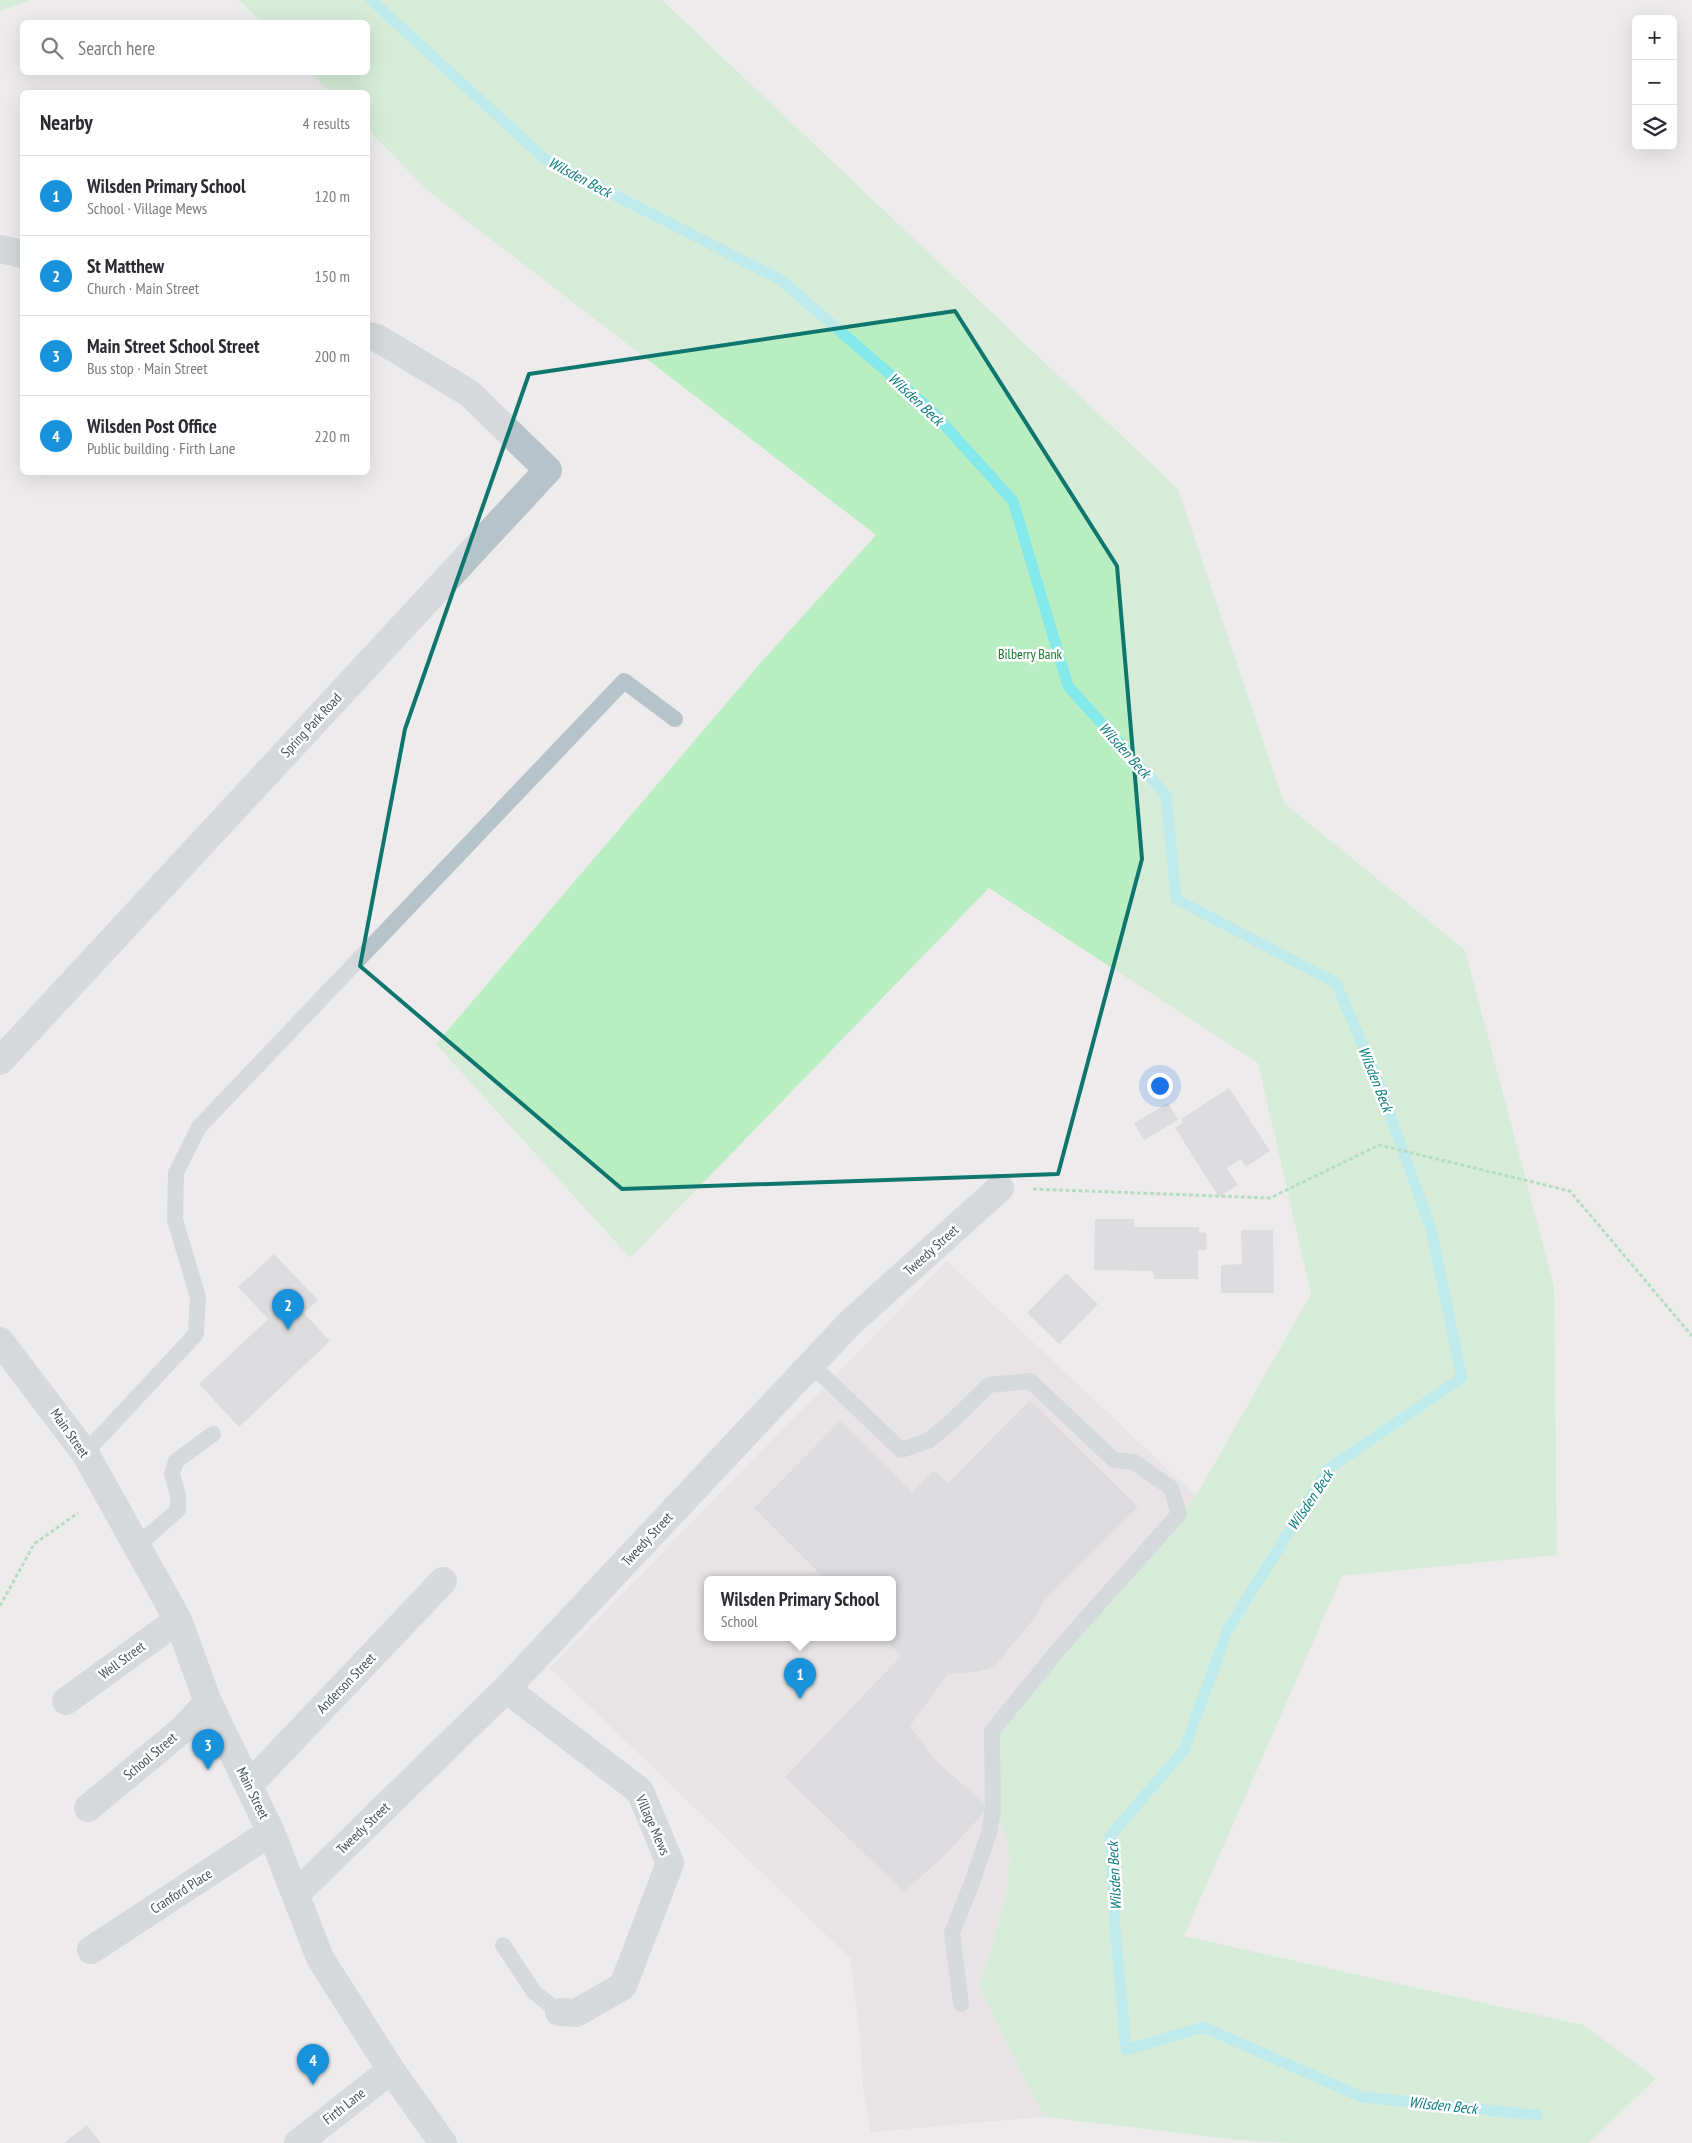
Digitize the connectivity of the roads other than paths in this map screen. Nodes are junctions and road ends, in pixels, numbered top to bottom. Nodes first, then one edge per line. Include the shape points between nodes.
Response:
1 (0, 249) edge
2 (20, 254) edge
3 (370, 336) edge
4 (675, 719) dead end
5 (0, 1061) edge
6 (1000, 1188) road end
7 (0, 1341) edge
8 (811, 1364) junction
9 (213, 1434) dead end
10 (85, 1453) junction
11 (137, 1546) junction
12 (444, 1581) dead end
13 (178, 1620) junction
14 (506, 1690) junction
15 (66, 1701) dead end
16 (208, 1702) junction
17 (248, 1785) junction
18 (88, 1808) dead end
19 (271, 1832) junction
20 (296, 1894) junction
21 (503, 1945) dead end
22 (91, 1950) dead end
23 (961, 2004) dead end
24 (559, 2012) joint
25 (391, 2070) junction
26 (298, 2143) edge
27 (443, 2143) edge

1 - 2 street
3 - 5 street, Spring Park Road via 469,393 548,470
4 - 10 lane via 624,681 198,1127 176,1173 175,1183 175,1220 198,1298 196,1334
6 - 8 street, Tweedy Street via 850,1323
7 - 10 street, Main Street
8 - 14 street, Tweedy Street
8 - 23 lane via 901,1450 928,1440 952,1422 989,1385 1030,1381 1114,1460 1134,1462 1171,1488 1180,1514 1063,1644 992,1731 989,1833 952,1933
9 - 11 lane via 176,1461 172,1474 178,1510
10 - 11 street, Main Street
11 - 13 street, Main Street
12 - 17 street, Anderson Street
13 - 15 street, Well Street
13 - 16 street, Main Street
14 - 20 street, Tweedy Street
14 - 24 street, Village Mews via 640,1791 670,1863 623,1986 576,2013
16 - 17 street, Main Street
16 - 18 street, School Street via 182,1730
17 - 19 street, Main Street
19 - 20 street, Main Street
19 - 22 street, Cranford Place
20 - 25 street, Main Street via 320,1958
21 - 24 lane via 534,1992
25 - 26 street, Firth Lane
25 - 27 street, Main Street

